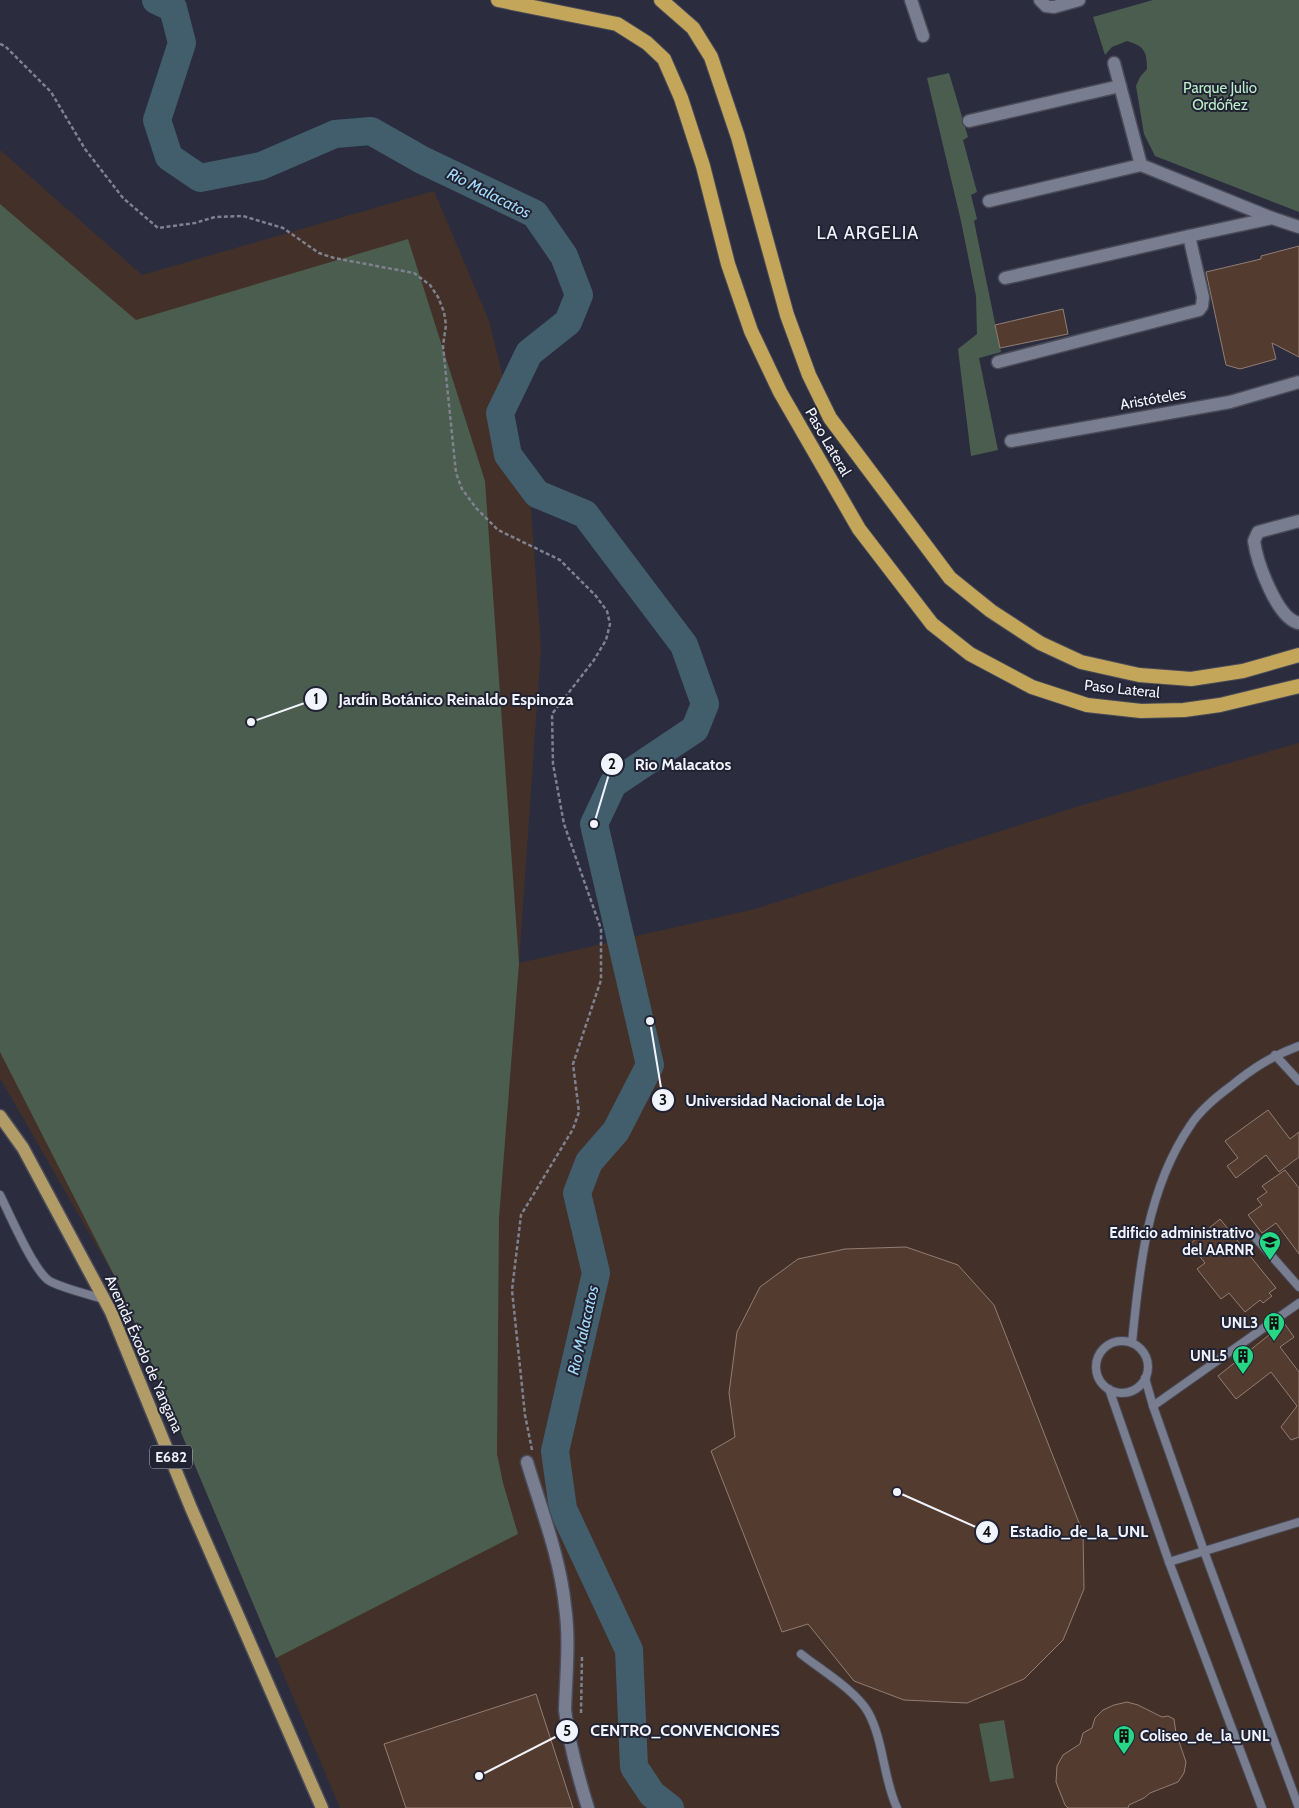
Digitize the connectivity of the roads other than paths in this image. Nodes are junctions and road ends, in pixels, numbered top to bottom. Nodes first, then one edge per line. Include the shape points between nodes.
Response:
1 (498, 0) edge
2 (661, 0) edge
3 (911, 0) edge
4 (1040, 0) edge
5 (1079, 0) edge
6 (923, 36) dead end
7 (1114, 63) dead end
8 (1120, 86) junction
9 (969, 122) dead end
10 (1141, 165) junction
11 (989, 201) dead end
12 (1272, 218) junction
13 (1299, 227) edge
14 (1189, 236) junction
15 (1005, 278) dead end
16 (998, 362) dead end
17 (1299, 382) edge
18 (1012, 441) dead end
19 (1299, 521) edge
20 (1299, 622) edge
21 (1299, 654) edge
22 (1299, 686) edge
23 (1299, 1046) edge
24 (1276, 1055) junction
25 (1299, 1081) edge
26 (0, 1116) edge
27 (0, 1195) edge
28 (1254, 1236) dead end
29 (1299, 1287) edge
30 (104, 1299) junction
31 (1299, 1303) edge
32 (1132, 1343) junction
33 (1146, 1378) junction
34 (1110, 1389) junction
35 (1153, 1406) junction
36 (530, 1457) road end
37 (1299, 1522) edge
38 (1204, 1551) junction
39 (1169, 1562) junction
40 (801, 1654) dead end
41 (1296, 1807) edge
42 (322, 1808) edge
43 (588, 1808) edge
44 (897, 1808) edge
45 (1262, 1808) edge

1 - 22 highway, Paso Lateral via 617,24 647,43 664,59 682,98 750,331 780,392 860,529 932,624 970,654 1032,687 1088,705 1184,710
2 - 21 highway, Paso Lateral via 693,28 711,57 738,137 787,315 809,376 830,418 950,578 991,612 1040,643 1081,662 1139,675 1191,679 1243,671
3 - 6 street
4 - 5 street via 1046,6
7 - 8 street
8 - 9 street
8 - 10 street
10 - 11 street
10 - 12 street
12 - 13 street
12 - 14 street
14 - 15 street
14 - 16 street via 1203,302 1199,310
17 - 18 street, Aristóteles via 1230,402
19 - 20 street via 1258,532 1254,542 1276,603 1284,614
23 - 24 lane
24 - 25 lane
24 - 32 lane via 1250,1070 1190,1124 1164,1172 1152,1211 1136,1299
26 - 30 main road, Avenida Éxodo de Yangana / E682 via 23,1148
27 - 30 lane via 41,1272 50,1281
28 - 29 lane
30 - 42 main road, Avenida Éxodo de Yangana / E682
31 - 35 lane
32 - 33 lane via 1145,1354 1148,1362
32 - 34 lane via 1115,1342 1101,1352 1096,1368 1103,1384
33 - 34 lane via 1130,1392
33 - 35 lane
34 - 39 lane
35 - 38 lane
36 - 43 street via 565,1605 566,1721 576,1773
37 - 38 lane
38 - 39 lane
38 - 41 lane
39 - 45 lane
40 - 44 lane via 855,1697 868,1712

